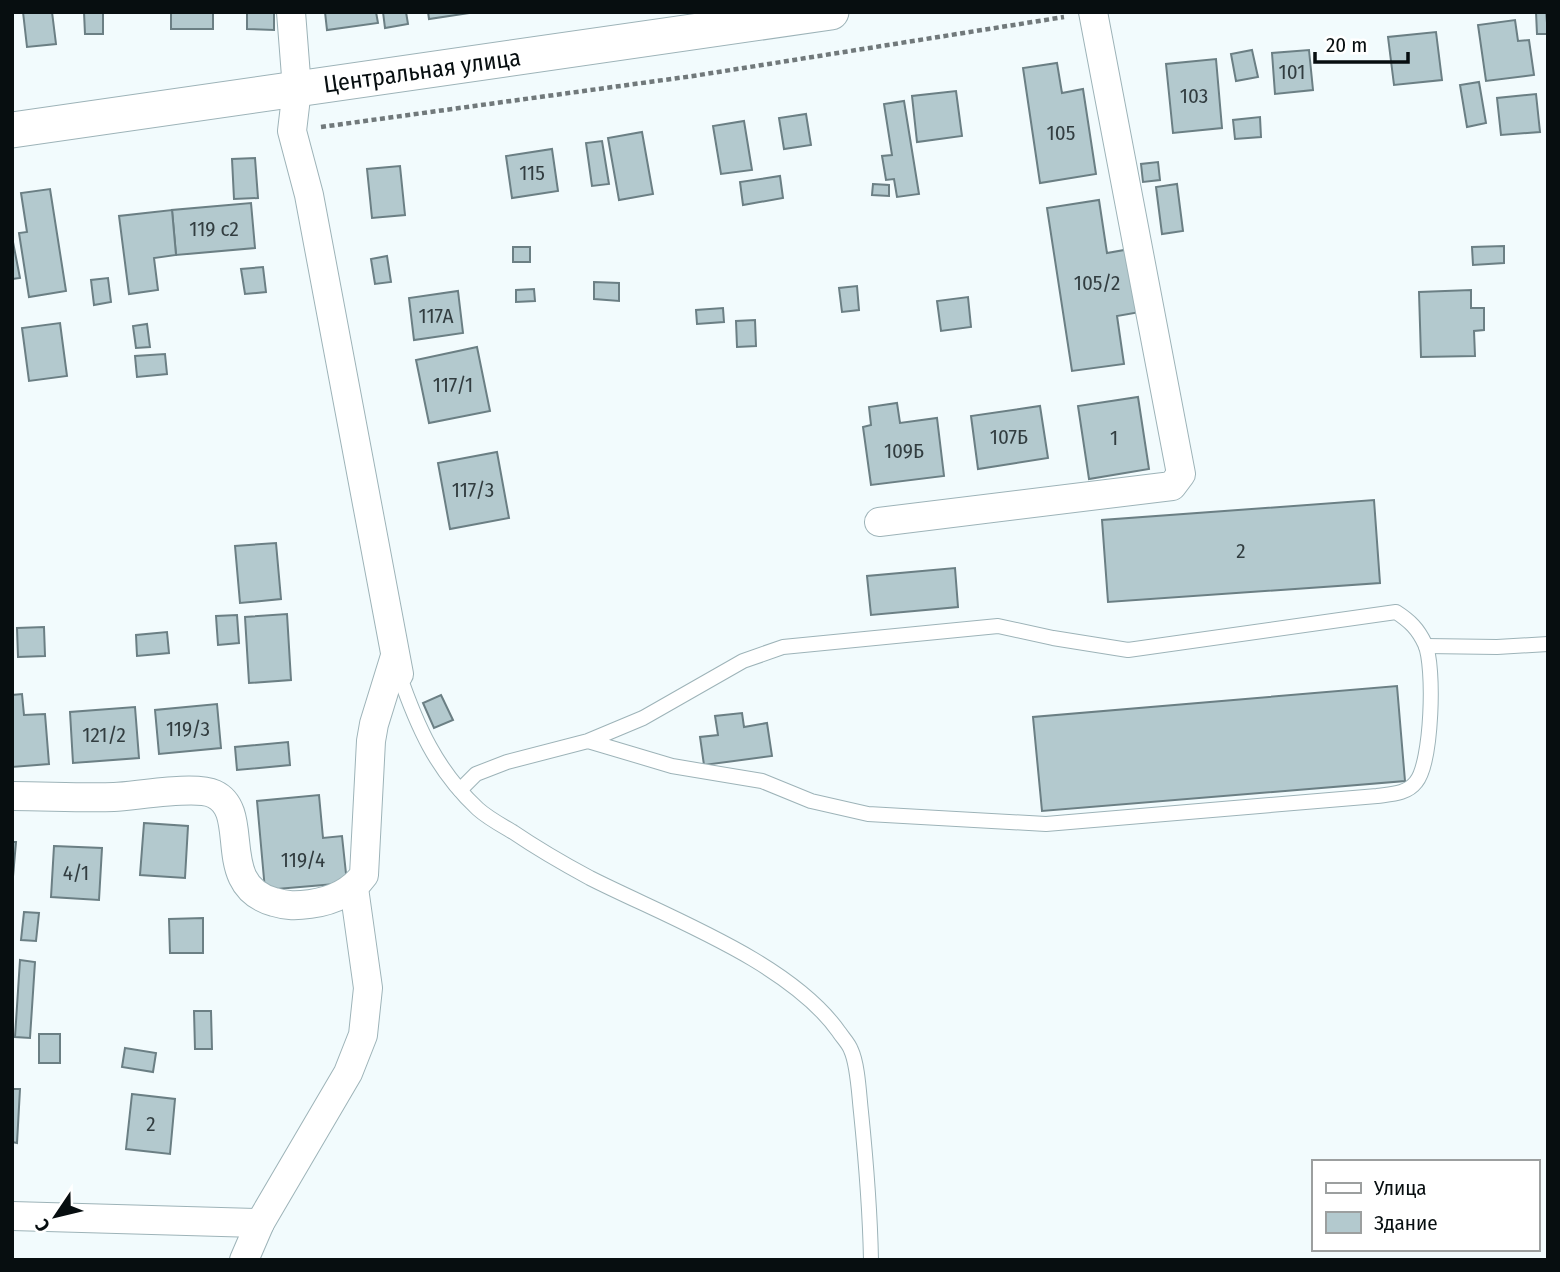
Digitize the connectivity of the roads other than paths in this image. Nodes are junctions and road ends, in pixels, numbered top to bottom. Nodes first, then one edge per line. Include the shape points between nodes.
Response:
1 (291, 12) edge
2 (831, 12) edge
3 (1093, 12) edge
4 (297, 89) junction
5 (12, 130) edge
6 (879, 522) dead end
7 (1548, 644) edge
8 (1426, 646) junction
9 (397, 665) junction
10 (589, 741) junction
11 (460, 790) junction
12 (12, 796) edge
13 (354, 888) junction
14 (12, 1216) edge
15 (260, 1223) junction
16 (244, 1260) edge
17 (871, 1260) edge

1 - 4 street
2 - 4 street, Центральная улица
3 - 6 street via 1181,474 1172,486
4 - 5 street, Центральная улица
4 - 9 street via 292,131 309,195
7 - 8 lane
8 - 10 lane via 1412,622 1396,612 1128,650 998,626 783,648 743,661 643,718
8 - 10 lane via 1431,702 1424,766 1404,792 1377,796 1046,824 867,814 811,801 762,781 672,766
9 - 11 lane via 430,751
9 - 13 street via 374,724 367,854 364,875
10 - 11 lane via 507,762 476,774
11 - 17 lane via 480,811 530,844 755,961 798,988 826,1014 852,1050 867,1174
12 - 13 street via 213,793 225,803 234,824 237,863 247,886 261,898 291,907 322,903
13 - 15 street via 368,988 363,1035 348,1073
14 - 15 street
15 - 16 street

